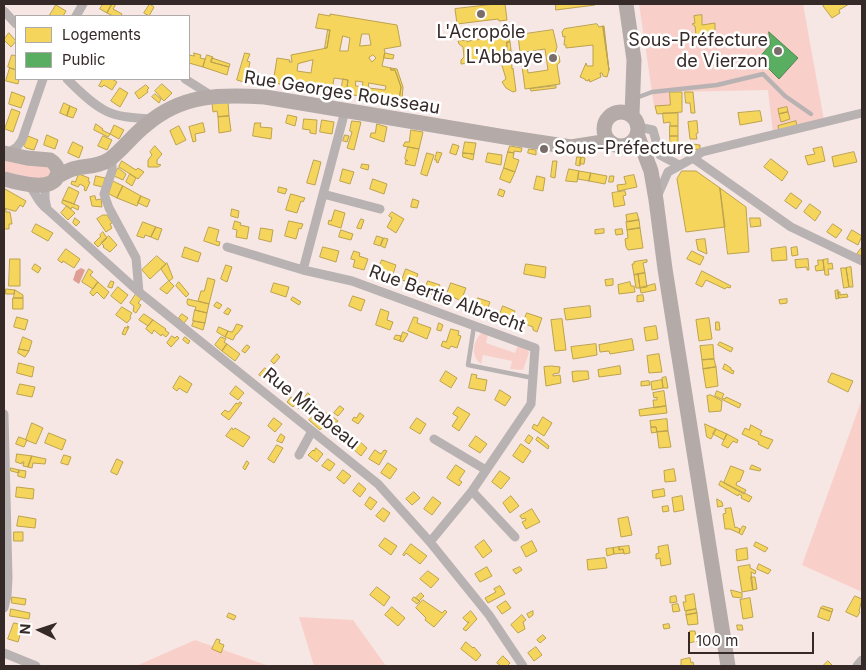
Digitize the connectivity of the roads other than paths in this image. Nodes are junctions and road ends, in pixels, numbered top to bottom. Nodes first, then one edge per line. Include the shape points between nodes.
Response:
1 (626, 4) edge
2 (4, 11) edge
3 (15, 23) edge
4 (633, 70) junction
5 (43, 80) edge
6 (68, 80) edge
7 (186, 80) edge
8 (212, 96) junction
9 (632, 99) junction
10 (345, 111) junction
11 (616, 112) junction
12 (811, 114) dead end
13 (862, 114) edge
14 (152, 119) junction
15 (636, 126) junction
16 (606, 134) junction
17 (624, 146) junction
18 (6, 153) edge
19 (693, 158) junction
20 (109, 159) junction
21 (50, 160) junction
22 (679, 166) junction
23 (88, 167) junction
24 (650, 169) junction
25 (668, 172) junction
26 (5, 181) edge
27 (51, 181) junction
28 (28, 185) junction
29 (323, 194) junction
30 (656, 200) junction
31 (47, 209) junction
32 (380, 209) dead end
33 (227, 247) dead end
34 (862, 261) edge
35 (303, 270) junction
36 (138, 292) junction
37 (474, 326) junction
38 (533, 378) junction
39 (4, 414) edge
40 (312, 431) junction
41 (434, 439) dead end
42 (299, 455) dead end
43 (486, 470) junction
44 (472, 491) junction
45 (515, 537) dead end
46 (430, 542) junction
47 (4, 608) edge
48 (4, 653) edge
49 (862, 660) edge
50 (36, 666) edge
51 (523, 666) edge
52 (728, 666) edge
53 (856, 666) edge

1 - 4 main road
2 - 3 street
4 - 9 main road
4 - 11 main road
5 - 18 street via 22,140
6 - 14 street via 106,112
7 - 8 street
8 - 10 main road, Rue Georges Rousseau via 265,97
8 - 14 main road, Rue Georges Rousseau via 175,106
9 - 12 lane via 652,92 717,85 763,74 785,96
9 - 15 main road
10 - 16 main road, Rue Georges Rousseau via 571,147 580,147
10 - 29 street
11 - 15 main road via 622,112
11 - 16 main road via 607,118
13 - 19 street via 702,152
14 - 20 main road, Rue Georges Rousseau
15 - 17 main road via 632,142
15 - 22 street via 653,130 660,156
15 - 24 main road
16 - 17 main road via 618,146
17 - 24 main road
18 - 21 main road
19 - 22 street
19 - 34 street via 791,227
20 - 23 main road, Rue Georges Rousseau
20 - 36 street via 112,171 104,194 108,208 136,258
21 - 23 main road
21 - 27 main road via 58,173
22 - 25 street
23 - 27 main road, Rue Georges Rousseau via 70,170
24 - 25 street
24 - 30 main road
25 - 30 street
26 - 28 main road, Rue Georges Rousseau
27 - 28 main road, Rue Georges Rousseau via 38,186
27 - 31 street via 44,199
28 - 31 street, Rue Mirabeau
29 - 32 street
29 - 35 street
30 - 52 main road
31 - 36 street, Rue Mirabeau
33 - 35 street, Rue Bertie Albrecht
35 - 37 street, Rue Bertie Albrecht via 352,281
36 - 40 street, Rue Mirabeau
37 - 38 street, Rue Bertie Albrecht via 536,348
37 - 38 lane via 468,365
38 - 43 street, Rue Bertie Albrecht via 531,404
39 - 47 street via 8,596
40 - 42 street
40 - 46 street, Rue Mirabeau via 378,484
41 - 43 street
43 - 44 street, Rue Bertie Albrecht
44 - 45 street
44 - 46 street, Rue Bertie Albrecht
46 - 51 street, Rue Mirabeau via 489,615
48 - 50 street
49 - 53 street

